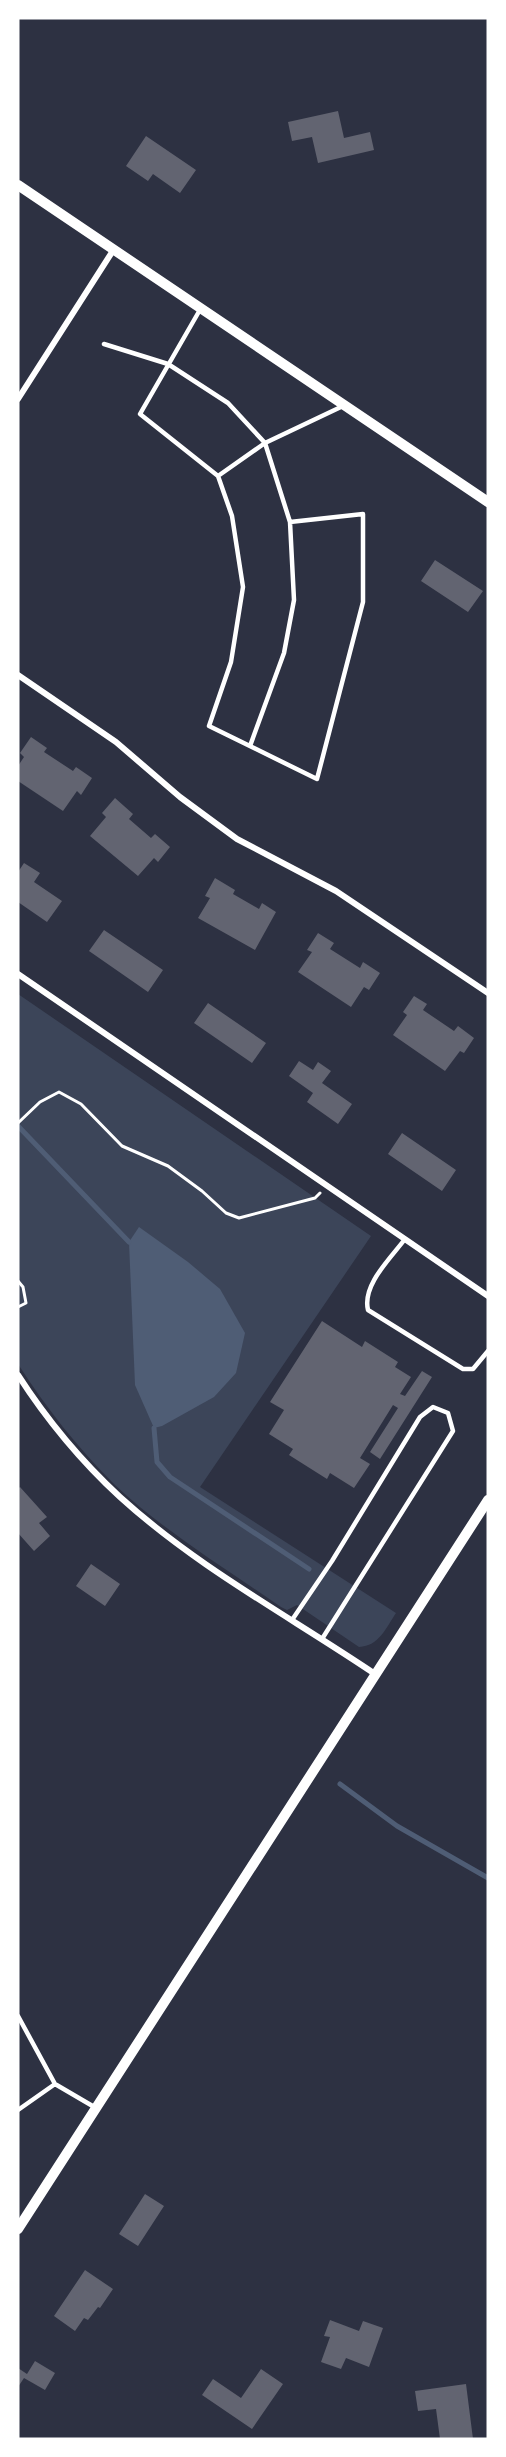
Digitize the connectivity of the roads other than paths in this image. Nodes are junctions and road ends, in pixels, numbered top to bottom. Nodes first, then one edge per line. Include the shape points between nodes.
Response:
1 (18, 185) edge
2 (114, 249) junction
3 (201, 308) junction
4 (104, 344) dead end
5 (168, 364) junction
6 (18, 399) edge
7 (346, 405) junction
8 (265, 443) junction
9 (218, 476) junction
10 (488, 502) edge
11 (290, 522) junction
12 (18, 675) edge
13 (250, 746) junction
14 (18, 974) edge
15 (488, 993) edge
16 (405, 1239) junction
17 (488, 1296) edge
18 (488, 1351) edge
19 (18, 1376) edge
20 (486, 1507) edge
21 (292, 1620) junction
22 (322, 1639) junction
23 (375, 1674) junction
24 (18, 2016) edge
25 (55, 2084) junction
26 (96, 2108) junction
27 (18, 2110) edge
28 (18, 2229) edge

1 - 2 street
2 - 3 street
2 - 6 street
3 - 5 lane
3 - 7 street
4 - 5 lane
5 - 8 lane via 228,403
5 - 9 lane via 140,414
7 - 8 lane
7 - 10 street
8 - 9 lane
8 - 11 lane
9 - 13 lane via 232,516 243,587 231,662 209,726
11 - 13 lane via 294,600 284,653
11 - 13 lane via 363,514 363,602 316,779
12 - 15 street via 116,742 237,839 336,891
14 - 16 street
16 - 17 street
16 - 18 lane via 365,1298 368,1310 463,1370 473,1369
19 - 21 street via 56,1430 120,1497 186,1550
20 - 23 street
21 - 22 street
21 - 22 lane via 420,1417 433,1407 448,1413 453,1431
22 - 23 street
23 - 26 street
24 - 25 lane
25 - 26 lane
25 - 27 lane
26 - 28 street

